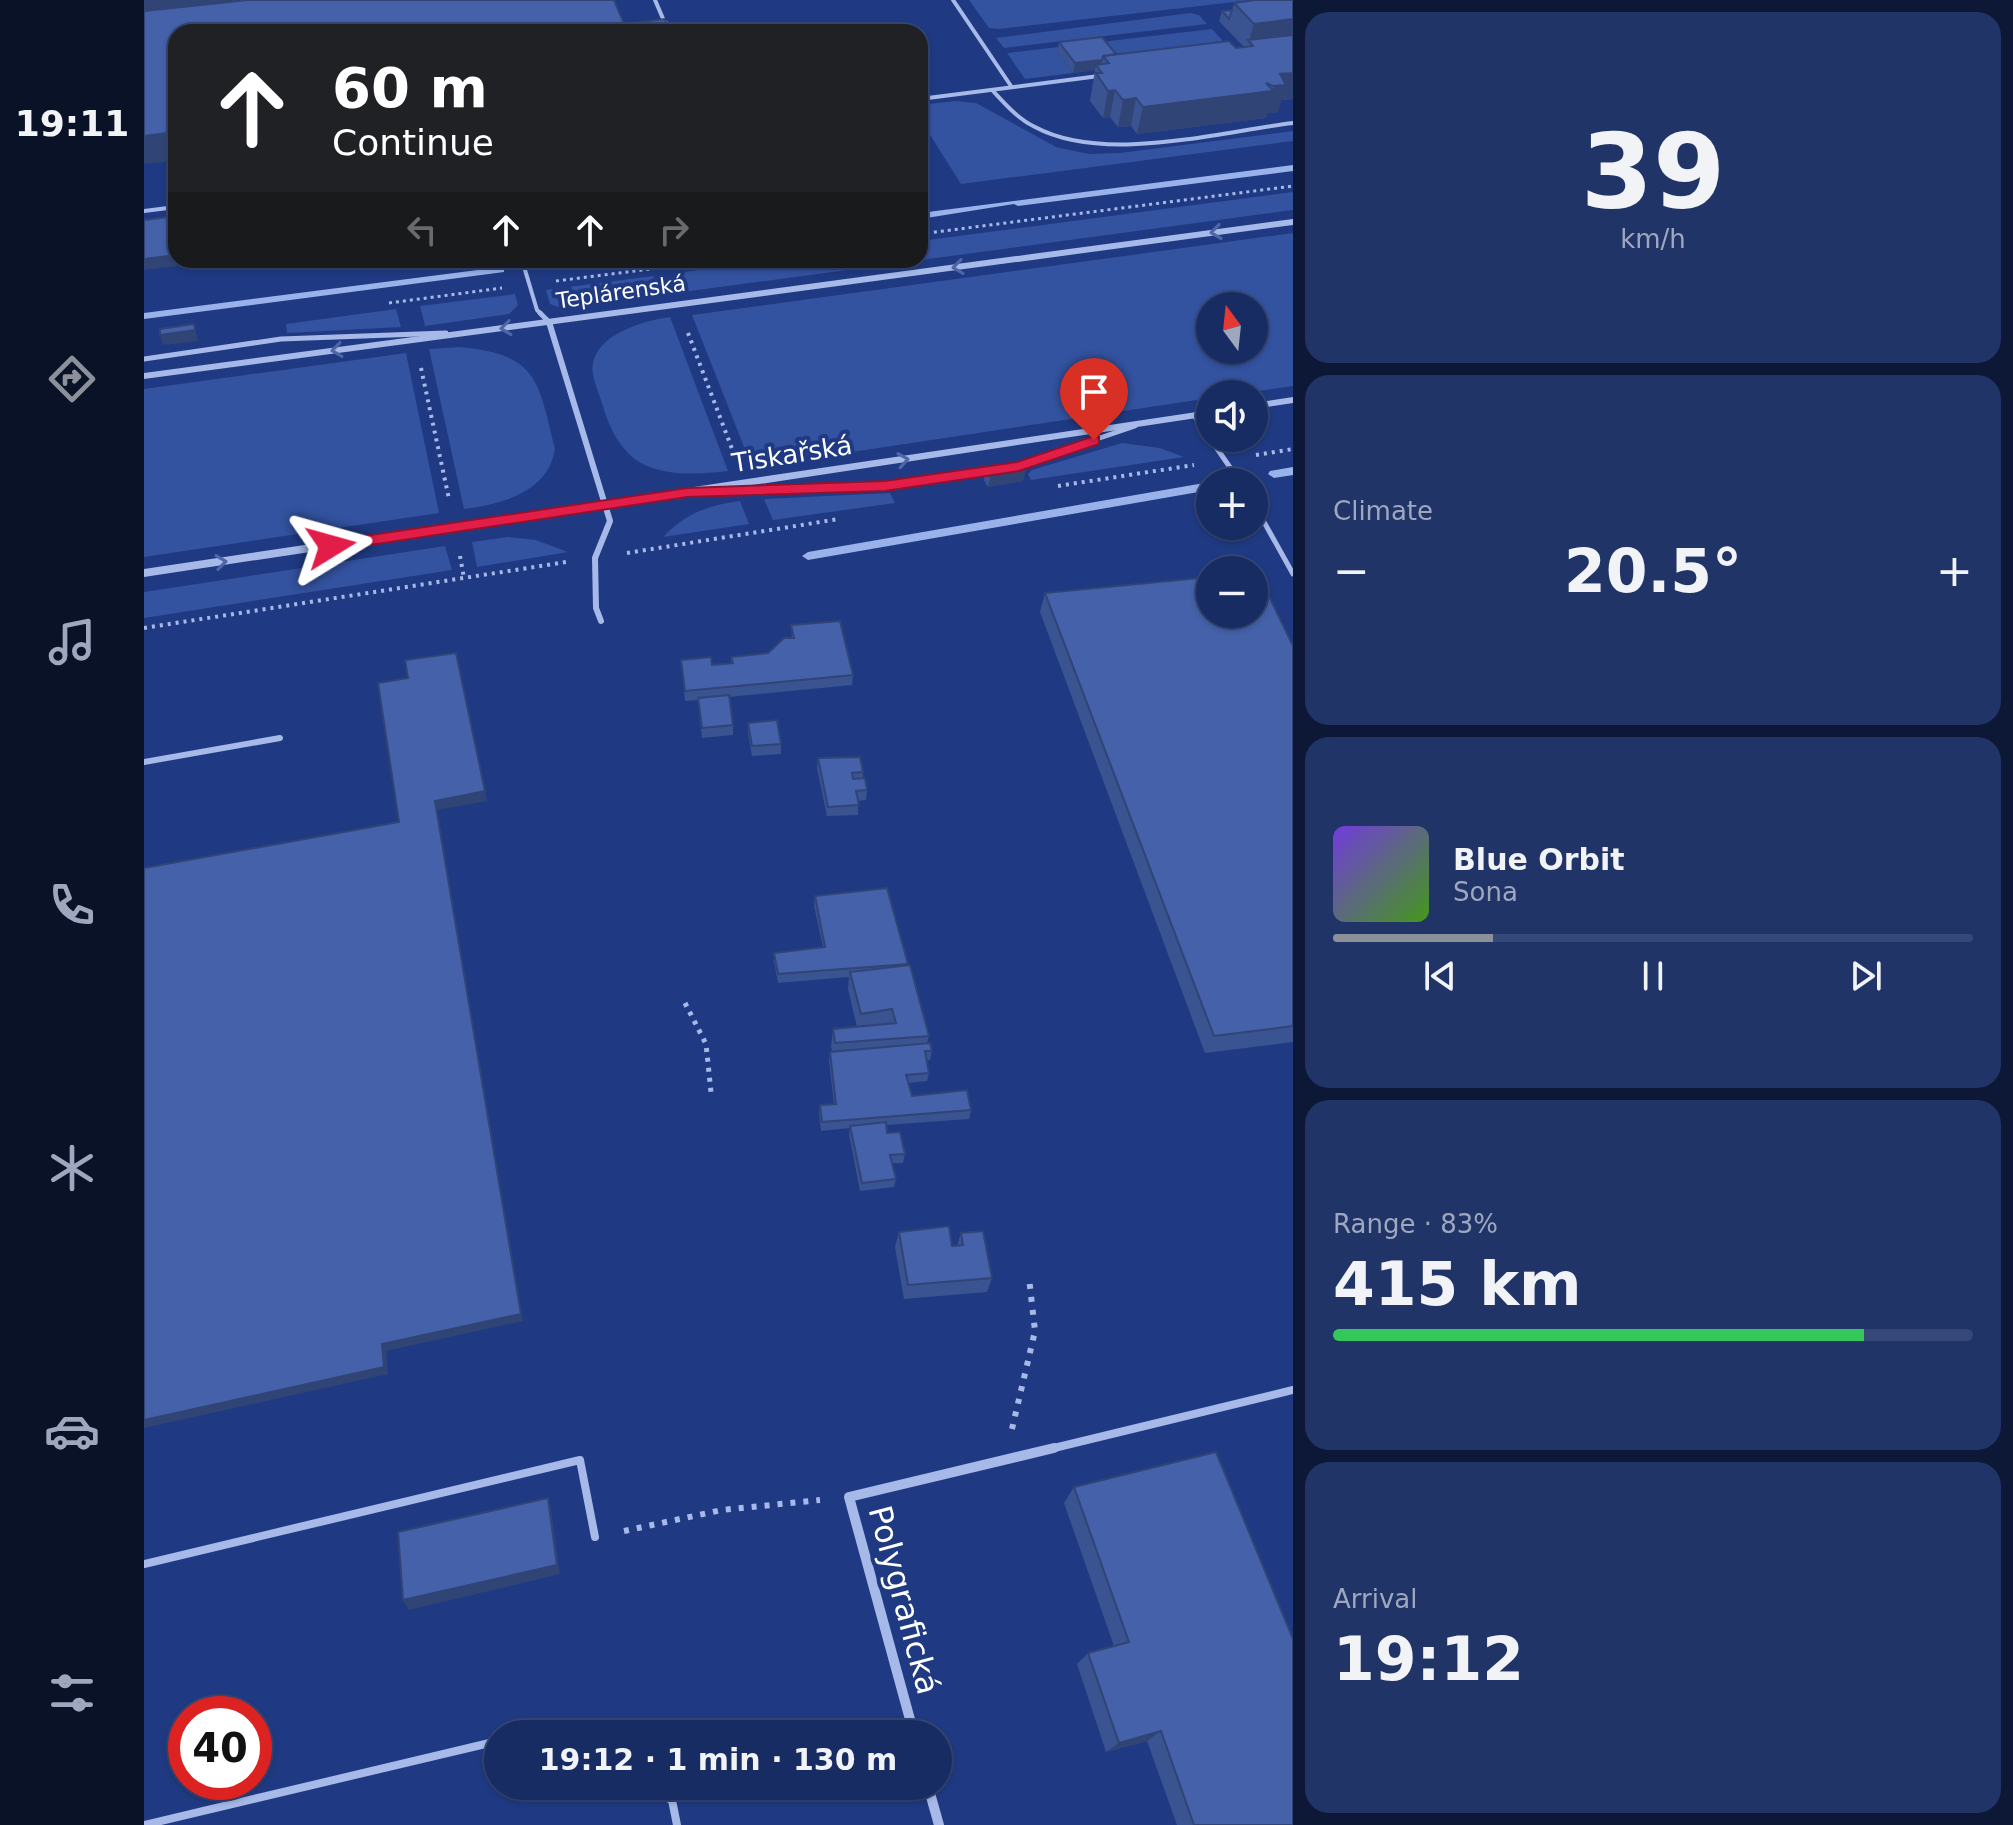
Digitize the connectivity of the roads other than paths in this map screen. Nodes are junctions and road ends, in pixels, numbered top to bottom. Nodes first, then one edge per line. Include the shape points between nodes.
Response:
1 (655, 0) edge
2 (953, 0) edge
3 (668, 24) edge
4 (1104, 75) edge
5 (1011, 86) junction
6 (993, 91) junction
7 (928, 98) edge
8 (1293, 123) edge
9 (168, 208) edge
10 (144, 211) edge
11 (1293, 222) edge
12 (524, 268) edge
13 (549, 322) junction
14 (470, 332) junction
15 (144, 359) edge
16 (144, 376) edge
17 (1293, 400) edge
18 (1268, 404) edge
19 (1194, 415) joint
20 (1144, 423) junction
21 (1230, 468) edge
22 (687, 492) junction
23 (606, 505) junction
24 (1268, 529) edge
25 (144, 573) edge
26 (1293, 574) edge
27 (601, 621) dead end
28 (280, 738) dead end
29 (144, 762) edge
30 (1293, 1390) edge
31 (1054, 1448) joint
32 (595, 1537) dead end
33 (144, 1564) edge
34 (910, 1720) edge
35 (484, 1744) edge
36 (672, 1800) edge
37 (932, 1800) edge
38 (144, 1825) edge
39 (677, 1825) edge
40 (939, 1825) edge

1 - 3 lane
2 - 5 lane
4 - 5 lane
5 - 6 lane
6 - 7 lane
6 - 8 lane via 1008,111 1077,143 1136,144
9 - 10 lane
11 -> 13 street, Teplárenská
12 - 13 lane via 537,310
13 -> 14 street, Teplárenská
13 - 23 street
14 - 15 lane via 281,339
14 -> 16 street, Teplárenská
17 - 18 street
19 - 20 street, Tiskařská
19 - 21 lane
22 -> 20 street, Tiskařská
20 - 22 lane via 1019,466 885,486
22 - 23 street, Tiskařská
25 -> 23 street, Tiskařská
23 - 27 street via 609,528 595,558
24 - 26 lane
28 - 29 lane
30 - 31 lane
31 - 34 street, Polygrafická via 849,1497
32 - 33 lane via 580,1460
35 - 38 lane
36 - 39 lane
37 - 40 street

